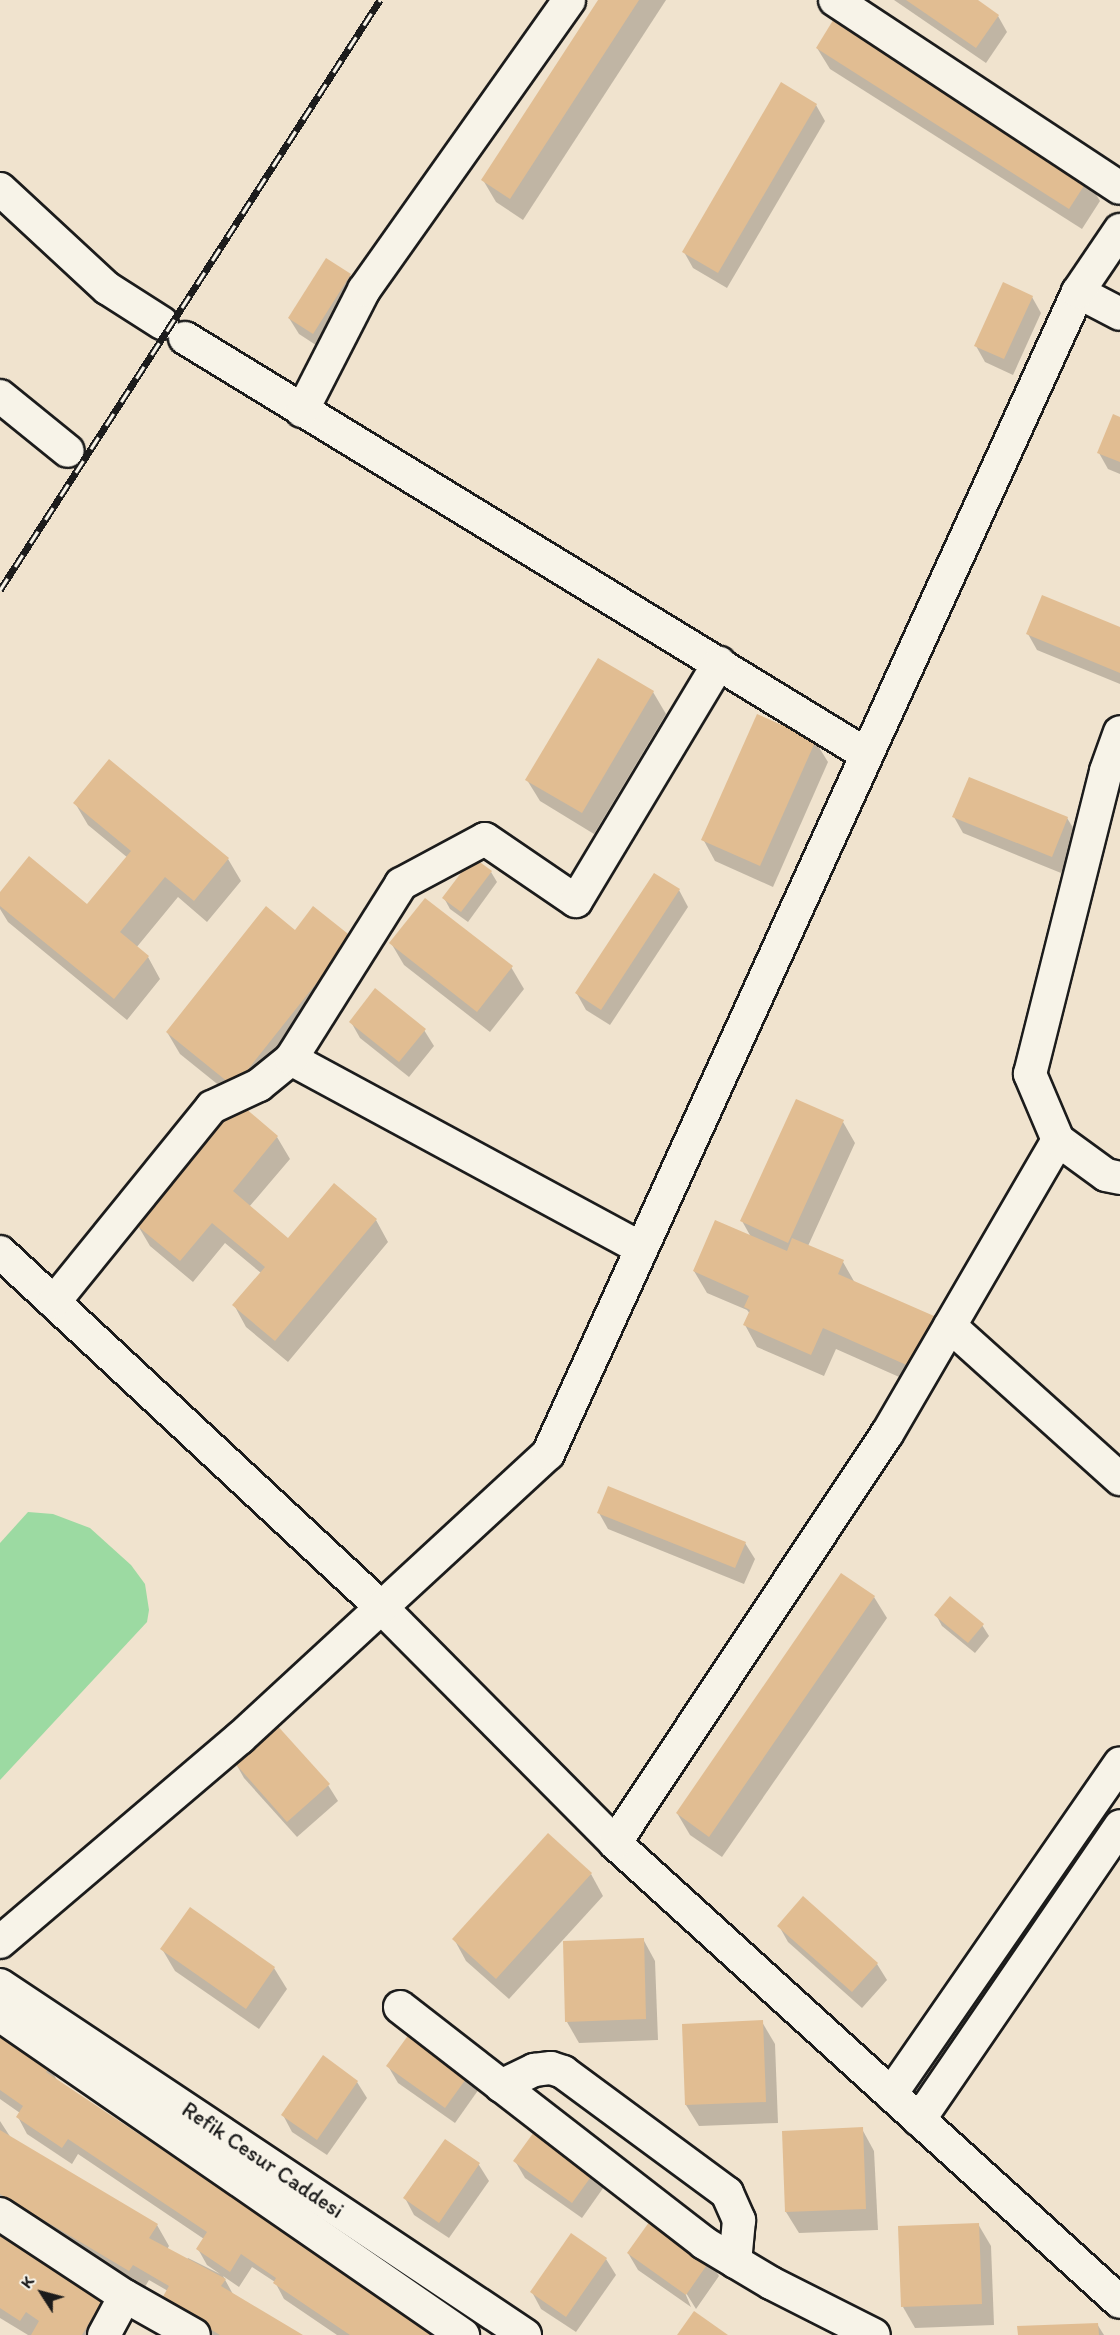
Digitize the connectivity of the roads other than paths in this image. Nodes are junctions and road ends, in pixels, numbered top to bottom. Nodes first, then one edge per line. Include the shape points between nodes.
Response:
1 (569, 0) edge
2 (835, 0) edge
3 (1120, 188) edge
4 (0, 189) edge
5 (1120, 230) edge
6 (1078, 292) junction
7 (1120, 314) edge
8 (0, 396) edge
9 (302, 411) junction
10 (68, 451) dead end
11 (719, 663) junction
12 (1120, 732) edge
13 (864, 753) junction
14 (291, 1059) junction
15 (1058, 1140) junction
16 (1120, 1178) edge
17 (641, 1248) junction
18 (0, 1252) edge
19 (54, 1302) junction
20 (950, 1326) junction
21 (1120, 1479) edge
22 (382, 1608) junction
23 (1120, 1763) edge
24 (1120, 1826) edge
25 (615, 1843) junction
26 (0, 1942) edge
27 (0, 1985) edge
28 (400, 2007) dead end
29 (0, 2015) edge
30 (501, 2086) junction
31 (891, 2094) junction
32 (919, 2120) junction
33 (0, 2214) edge
34 (735, 2262) junction
35 (126, 2296) junction
36 (1120, 2302) edge
37 (104, 2335) edge
38 (194, 2335) edge
39 (463, 2335) edge
40 (525, 2335) edge
41 (874, 2335) edge

1 - 9 street via 364,290
2 - 3 street
4 - 9 street via 107,288
5 - 6 street
6 - 7 street
6 - 13 street
8 - 10 street
9 - 11 street
11 - 13 street
11 - 14 street via 576,901 485,840 401,884
12 - 15 street via 1106,771 1030,1074
13 - 17 street
14 - 17 street
14 - 19 street via 259,1085 212,1107
15 - 16 street via 1106,1175
15 - 20 street
17 - 22 street via 548,1454
18 - 19 street
19 - 22 street
20 - 21 street
20 - 25 street via 887,1434
22 - 25 street
22 - 26 street via 240,1738
23 - 31 street
24 - 32 street
25 - 31 street
27 - 40 street, Refik Cesur Caddesi
28 - 30 street
29 - 39 street, Refik Cesur Caddesi
30 - 34 street
30 - 34 street via 534,2070 551,2068 563,2072 727,2193 739,2220
31 - 32 street
32 - 36 street
33 - 35 street
34 - 41 street
35 - 37 street
35 - 38 street

